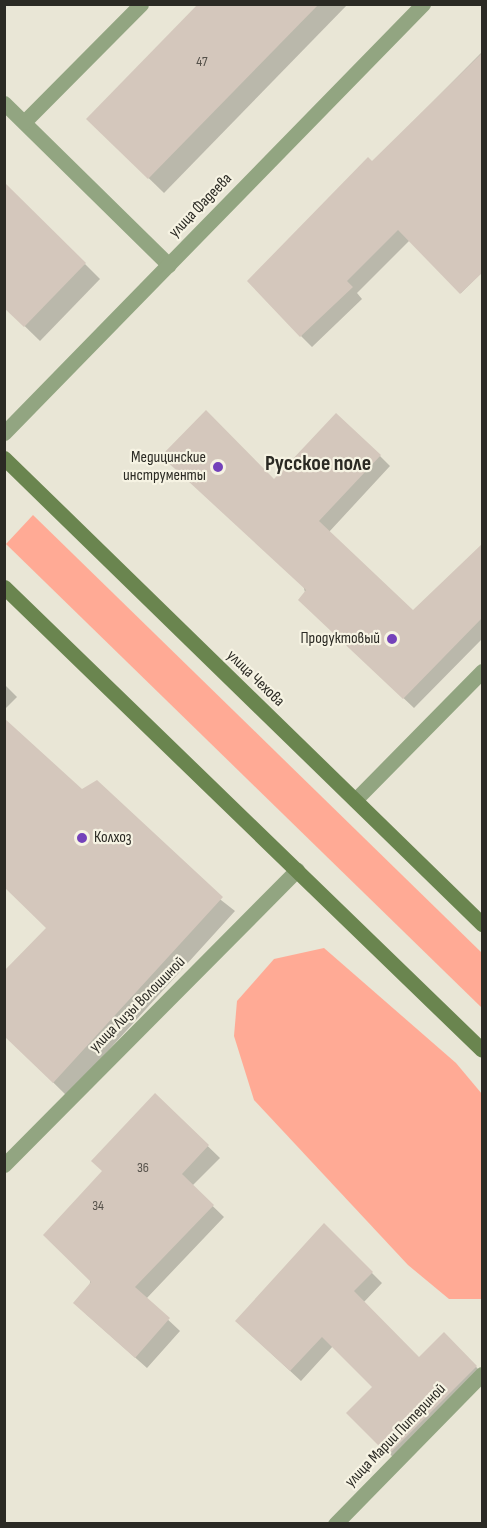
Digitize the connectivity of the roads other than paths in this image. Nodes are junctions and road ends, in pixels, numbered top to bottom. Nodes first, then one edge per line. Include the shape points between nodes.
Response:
1 (141, 4) edge
2 (423, 4) edge
3 (4, 103) edge
4 (24, 122) junction
5 (169, 265) junction
6 (4, 433) edge
7 (4, 458) edge
8 (4, 587) edge
9 (483, 672) edge
10 (354, 801) junction
11 (297, 870) junction
12 (483, 924) edge
13 (483, 1050) edge
14 (4, 1165) edge
15 (483, 1374) edge
16 (335, 1524) edge

1 - 4 street
2 - 5 street, улица Фадеева
3 - 4 street
4 - 5 street
5 - 6 street, улица Фадеева
7 - 10 main road, улица Чехова
8 - 11 main road
9 - 10 street
10 - 12 main road, улица Чехова
11 - 13 main road
11 - 14 street, улица Лизы Волошиной
15 - 16 street, улица Марии Питериной

